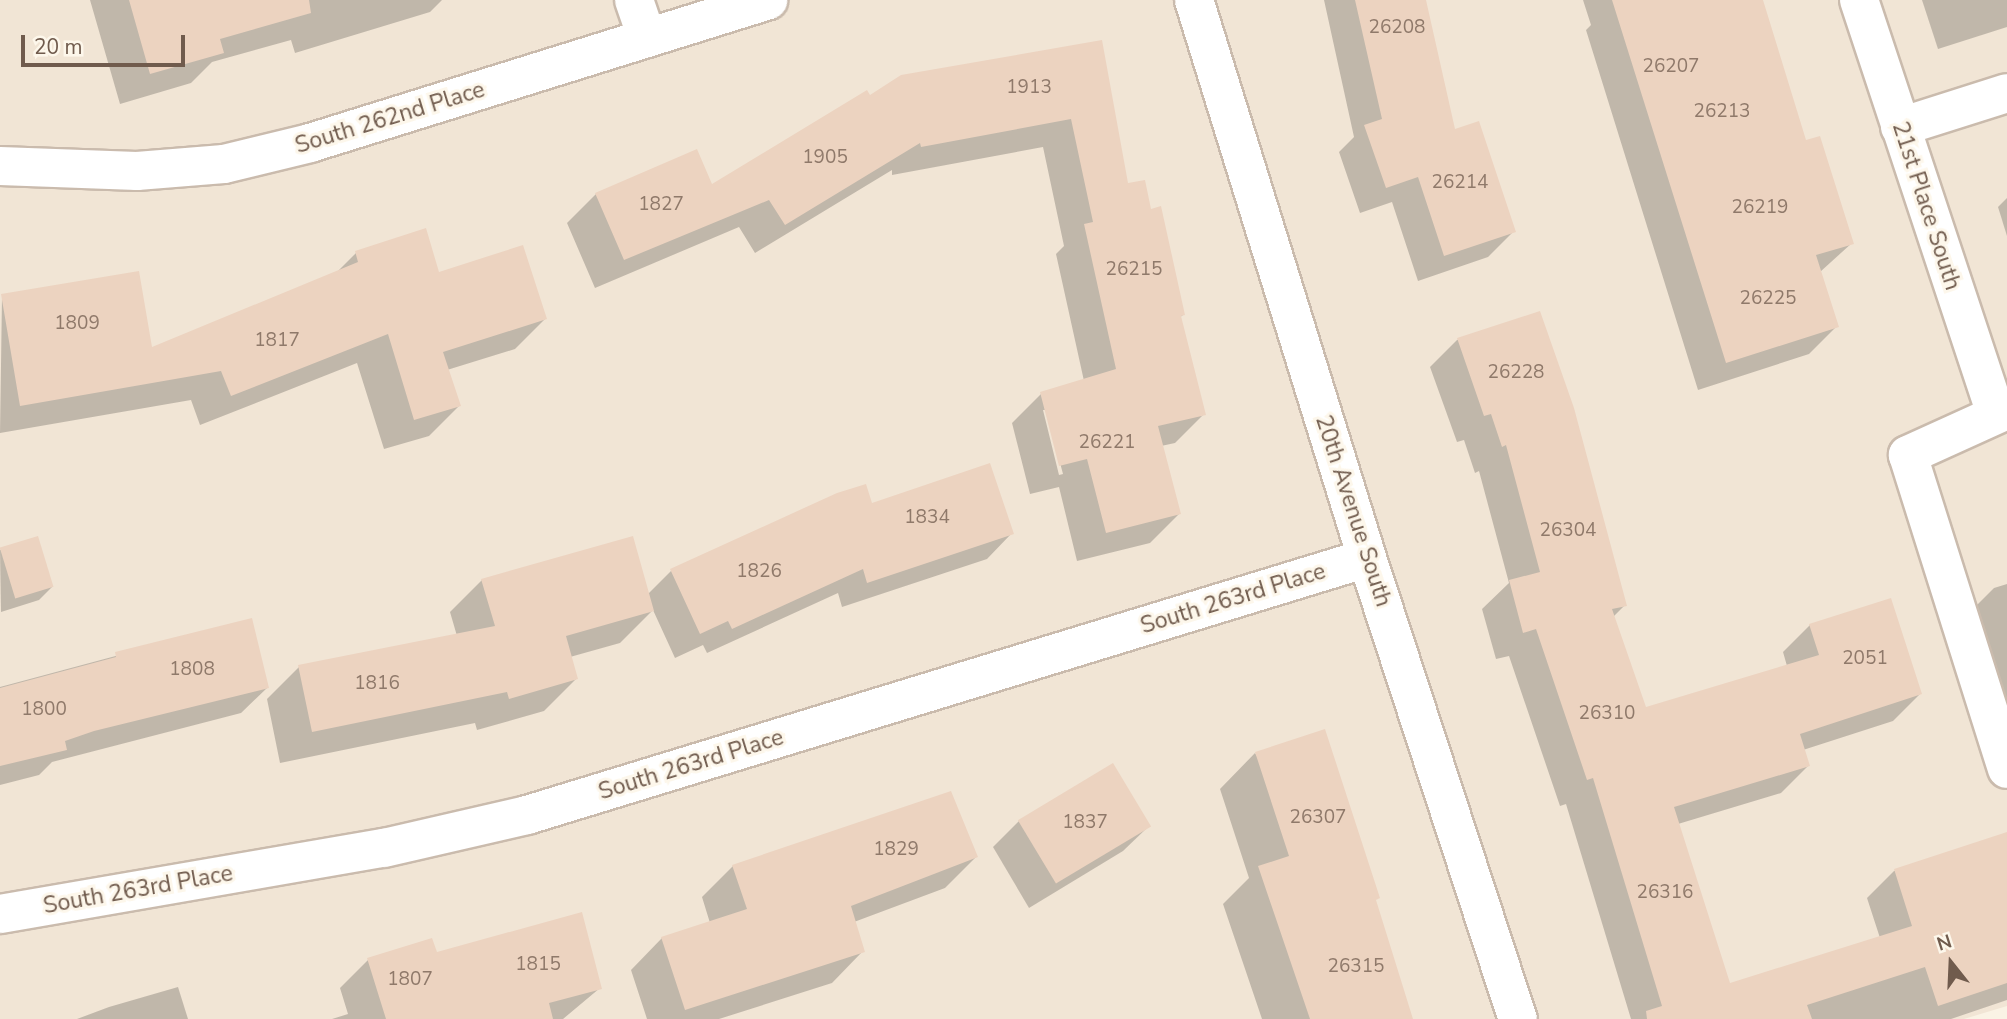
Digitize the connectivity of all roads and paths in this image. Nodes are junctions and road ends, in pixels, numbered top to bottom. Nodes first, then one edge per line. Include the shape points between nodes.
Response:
1 (634, 0) edge
2 (768, 0) edge
3 (1194, 0) edge
4 (1859, 0) edge
5 (647, 38) junction
6 (2007, 93) edge
7 (1900, 127) junction
8 (0, 166) edge
9 (2001, 411) edge
10 (1367, 558) junction
11 (2007, 769) edge
12 (0, 914) edge
13 (1518, 1019) edge

1 - 5 street
2 - 5 street, South 262nd Place
3 - 10 street, 20th Avenue South
4 - 7 street, 21st Place South
5 - 8 street, South 262nd Place via 322,139 224,164 137,171
6 - 7 street
7 - 9 street, 21st Place South
9 - 11 street via 1908,454
10 - 12 street, South 263rd Place via 527,815 384,848
10 - 13 street, 20th Avenue South

